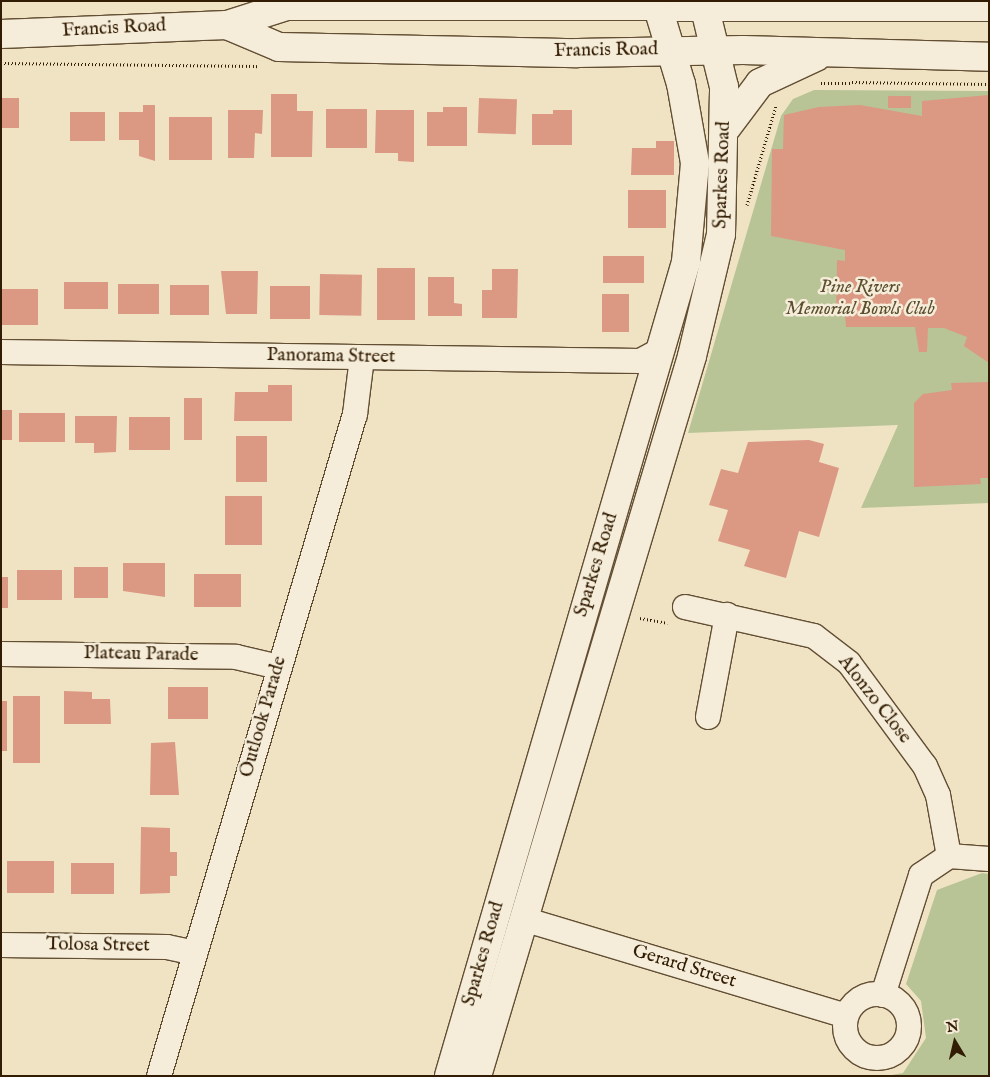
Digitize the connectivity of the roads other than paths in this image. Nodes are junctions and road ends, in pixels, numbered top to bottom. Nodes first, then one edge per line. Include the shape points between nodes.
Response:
1 (704, 2) edge
2 (656, 3) edge
3 (989, 7) edge
4 (227, 25) junction
5 (1, 34) edge
6 (669, 50) junction
7 (717, 50) junction
8 (829, 52) junction
9 (989, 57) edge
10 (727, 127) junction
11 (659, 351) junction
12 (1, 352) edge
13 (362, 358) junction
14 (685, 607) dead end
15 (727, 615) junction
16 (1, 654) edge
17 (279, 667) junction
18 (708, 717) dead end
19 (949, 856) junction
20 (989, 859) edge
21 (523, 919) junction
22 (1, 945) edge
23 (195, 953) junction
24 (883, 995) junction
25 (846, 1016) junction
26 (863, 1066) edge
27 (159, 1076) edge
28 (449, 1076) edge
29 (477, 1076) edge

1 - 2 street, Francis Road
1 - 3 street, Francis Road
1 - 7 street, Sparkes Road
2 - 4 street, Francis Road via 287,6
2 - 6 street, Sparkes Road
4 - 5 street, Francis Road
4 - 6 street, Francis Road via 280,47 577,53
6 - 7 street, Francis Road
6 - 11 street, Sparkes Road via 681,84 695,163 686,262
7 - 8 street, Francis Road
7 - 10 street, Sparkes Road
8 - 9 street, Francis Road
8 - 10 street via 785,68 760,82
10 - 21 street, Sparkes Road via 722,234 692,356
11 - 13 street, Panorama Street via 640,361
11 - 28 street, Sparkes Road
12 - 13 street, Panorama Street
13 - 17 street, Outlook Parade via 355,414
14 - 15 street, Alonzo Close
15 - 18 street
15 - 19 street, Alonzo Close via 814,636 849,663 924,766 938,795
16 - 17 street, Plateau Parade via 236,657
17 - 23 street, Outlook Parade
19 - 20 street
19 - 24 street via 921,875
21 - 25 street, Gerard Street
21 - 29 street, Sparkes Road
22 - 23 street, Tolosa Street via 167,947
23 - 27 street, Outlook Parade
24 - 25 street via 860,998
24 - 26 street via 905,1009 908,1035 892,1055
25 - 26 street via 847,1040

